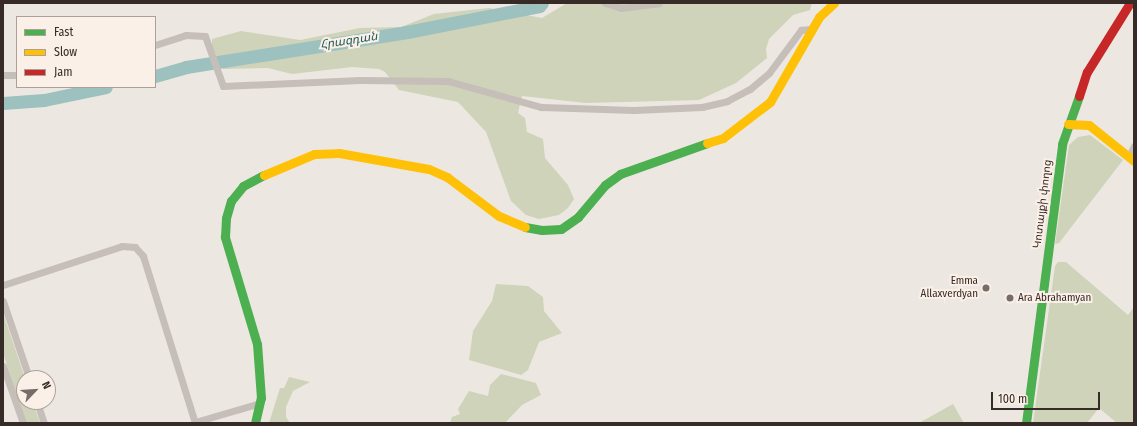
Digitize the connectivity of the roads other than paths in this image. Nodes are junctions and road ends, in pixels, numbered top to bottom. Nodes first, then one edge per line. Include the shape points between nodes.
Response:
1 (605, 3) edge
2 (659, 3) edge
3 (834, 3) edge
4 (1130, 3) edge
5 (810, 29) junction
6 (156, 45) edge
7 (3, 75) edge
8 (16, 75) edge
9 (1068, 124) junction
10 (1134, 146) edge
11 (1131, 159) edge
12 (3, 285) edge
13 (3, 301) edge
14 (3, 366) edge
15 (26, 370) edge
16 (260, 403) junction
17 (40, 410) edge
18 (195, 422) edge
19 (22, 423) edge
20 (44, 423) edge
21 (255, 423) edge
22 (1026, 423) edge

1 - 2 street via 621,8
3 - 5 main road via 819,16
4 - 9 main road, Կոտայքի փողոց via 1087,72
5 - 6 street via 801,30 769,74 750,89 727,101 702,107 634,110 541,107 448,81 360,80 223,86 205,36 186,35
5 - 16 main road via 787,76 770,102 756,116 723,138 620,174 605,185 568,227 542,230 519,226 499,216 448,177 429,169 339,153 314,154 288,163 243,186 230,201 225,237 257,344
7 - 8 street
9 - 11 main road via 1089,125
9 - 22 main road, Կոտայքի փողոց via 1062,144 1046,284
10 - 11 street
12 - 18 street via 122,246 135,246 142,256
13 - 15 street
14 - 19 street
16 - 18 street
16 - 21 main road
17 - 20 street

